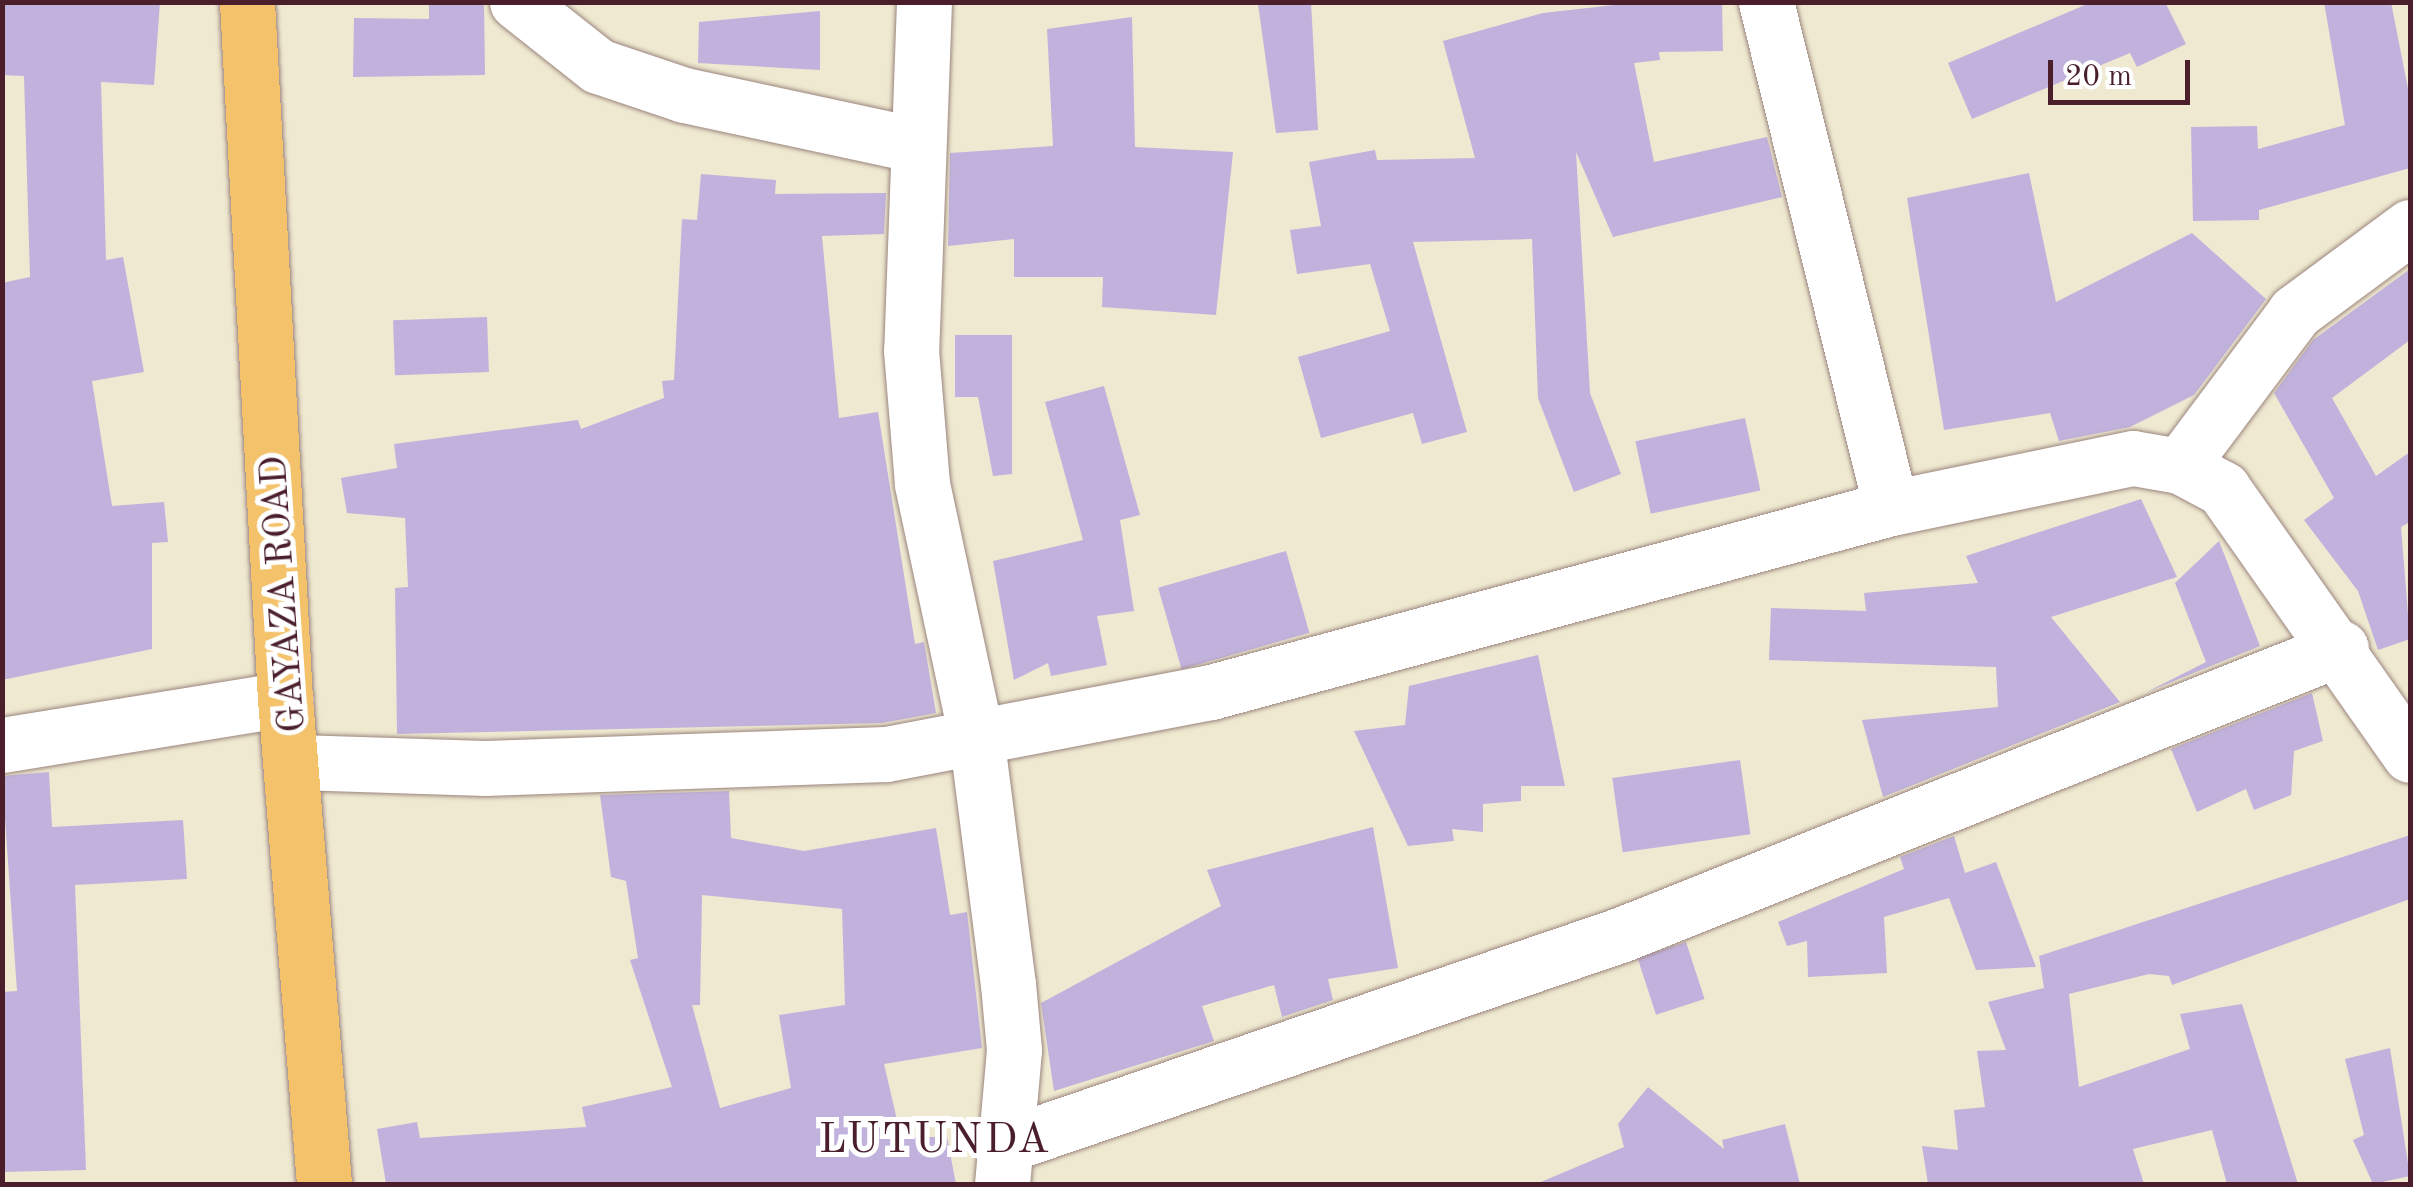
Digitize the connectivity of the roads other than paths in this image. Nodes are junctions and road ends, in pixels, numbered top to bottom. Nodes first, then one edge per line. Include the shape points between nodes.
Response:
1 (247, 2) edge
2 (517, 2) edge
3 (924, 2) edge
4 (1766, 2) edge
5 (912, 144) junction
6 (2410, 227) edge
7 (2180, 466) junction
8 (1891, 508) junction
9 (2342, 648) junction
10 (284, 699) junction
11 (976, 735) junction
12 (2, 745) edge
13 (2410, 755) edge
14 (296, 762) junction
15 (1007, 1164) edge
16 (322, 1184) edge

1 - 10 main road, GAYAZA ROAD
2 - 5 street via 598,66 684,95
3 - 5 street
4 - 8 street
5 - 11 street via 922,484
6 - 7 street via 2295,312
7 - 8 street via 2086,461
7 - 9 street via 2223,489
8 - 11 street via 1211,692
9 - 13 street
9 - 15 street via 1620,935
10 - 12 street
10 - 14 main road, GAYAZA ROAD
11 - 14 street via 886,754 486,768
11 - 15 street via 1014,1050
14 - 16 main road, GAYAZA ROAD

